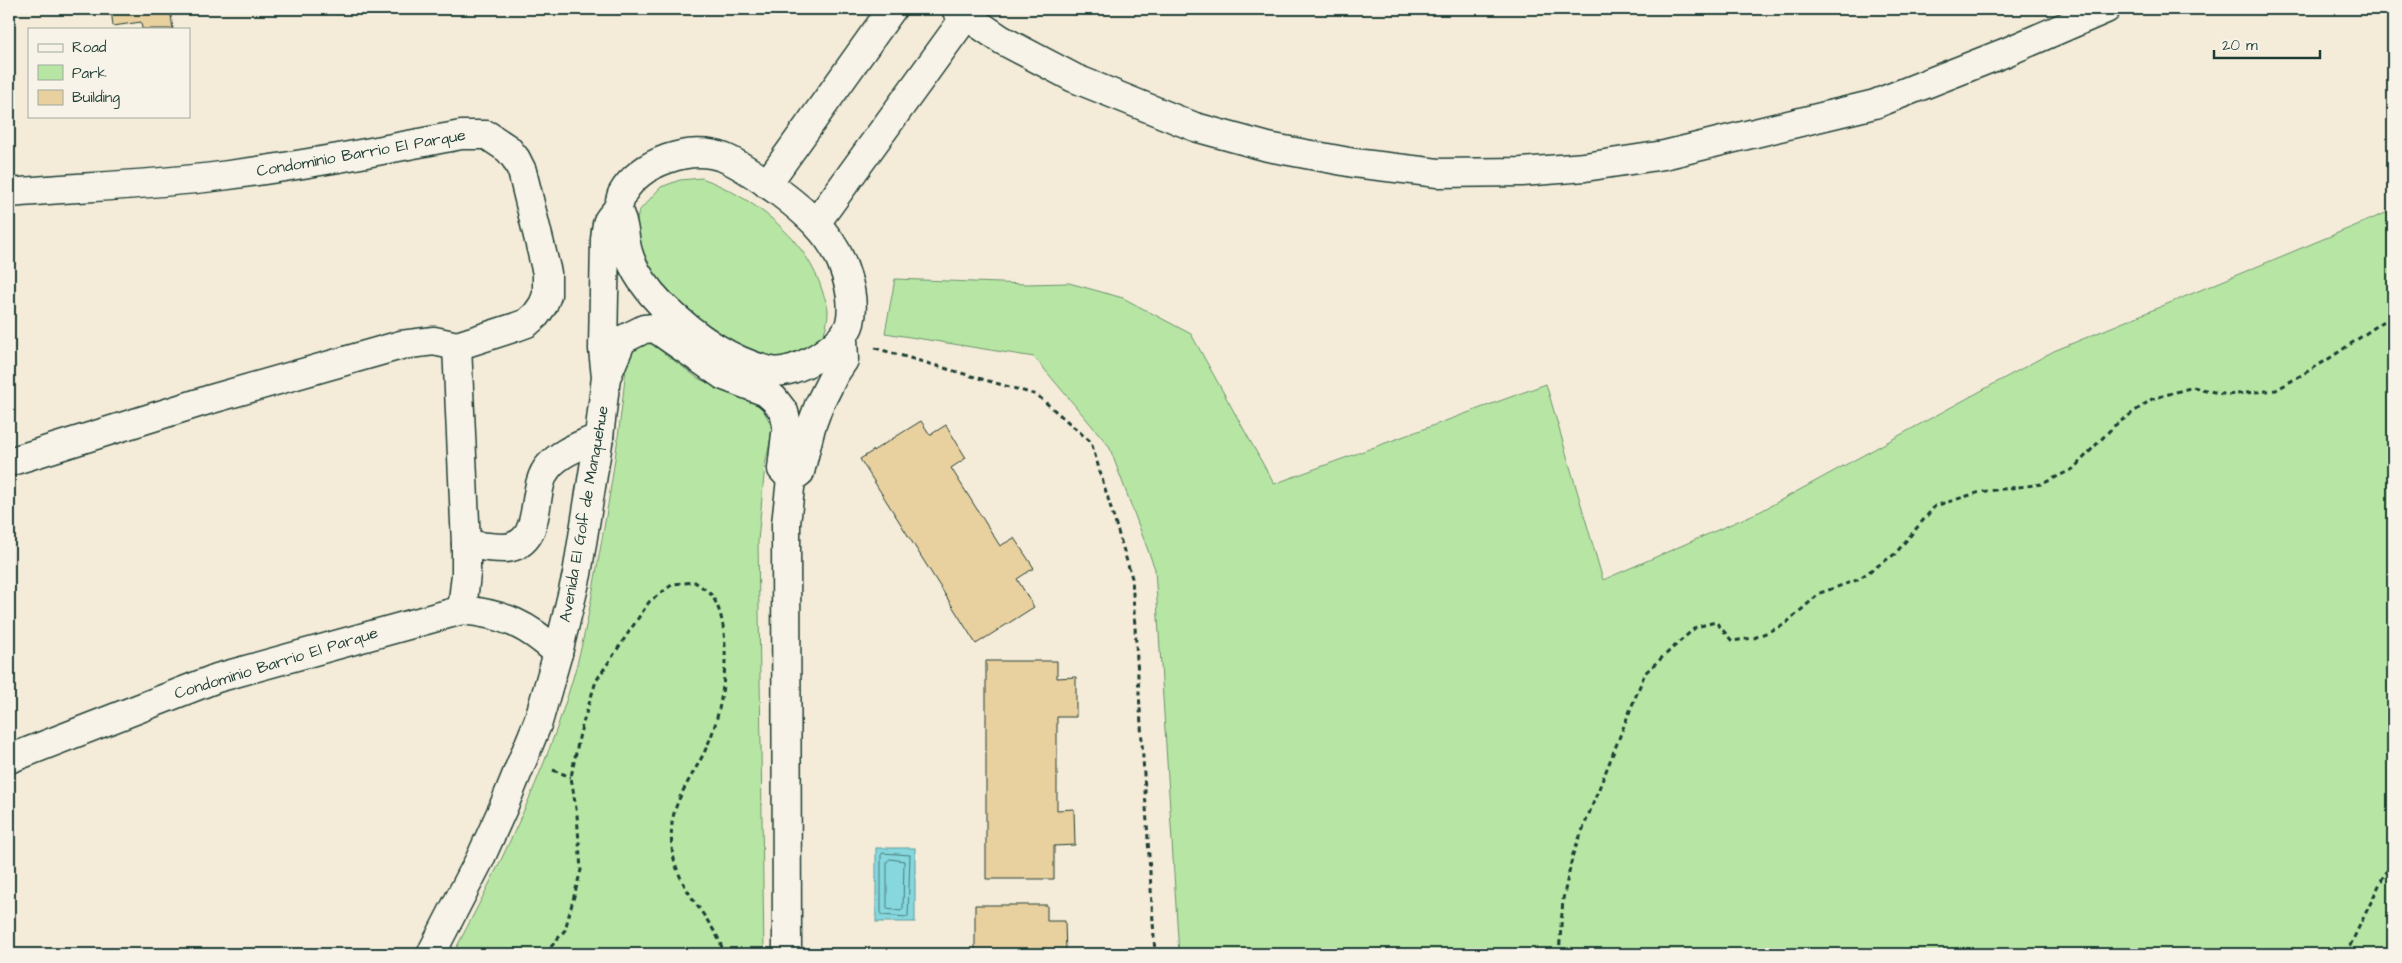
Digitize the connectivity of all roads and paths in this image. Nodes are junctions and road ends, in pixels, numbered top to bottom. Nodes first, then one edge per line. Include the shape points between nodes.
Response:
1 (892, 9) edge
2 (2106, 9) edge
3 (961, 13) edge
4 (767, 184) junction
5 (9, 193) edge
6 (617, 209) junction
7 (816, 223) junction
8 (2393, 315) edge
9 (843, 338) junction
10 (457, 346) junction
11 (893, 353) dead end
12 (606, 377) junction
13 (600, 437) junction
14 (9, 462) edge
15 (791, 479) junction
16 (466, 544) junction
17 (462, 610) junction
18 (558, 653) junction
19 (9, 759) edge
20 (2393, 865) edge
21 (431, 954) edge
22 (546, 954) edge
23 (723, 954) edge
24 (787, 954) edge
25 (1155, 954) edge
26 (1559, 954) edge
27 (2346, 954) edge

1 - 4 street
2 - 3 street via 1875,104 1664,155 1585,167 1438,173 1354,164 1268,147 1195,127 1074,78 1002,40
3 - 7 street
4 - 6 street, Avenida El Golf de Manquehue via 723,157 704,154 678,156 641,173 622,195
4 - 7 street, Avenida El Golf de Manquehue
5 - 10 street, Condominio Barrio El Parque via 220,176 285,168 461,135 486,135 508,148 522,172 547,273 547,295 543,305 527,323
6 - 9 street via 625,224 628,254 649,290 694,332 734,358 774,372 807,364
6 - 12 street, Avenida El Golf de Manquehue via 607,222 605,239 603,349
7 - 9 street, Avenida El Golf de Manquehue via 839,256 851,290 850,325
8 - 26 path via 2276,390 2227,395 2193,387 2152,400 2114,426 2073,469 2042,484 1980,492 1935,506 1895,554 1857,580 1820,593 1784,625 1754,638 1732,641 1716,622 1696,628 1645,673 1573,854 1563,899
9 - 15 street, Avenida El Golf de Manquehue via 844,360 814,420 800,472
10 - 14 street, Condominio Barrio El Parque via 434,341 401,345
10 - 16 street
11 - 25 path via 1037,395 1091,442 1132,578
12 - 13 street, Avenida El Golf de Manquehue
12 - 15 street, Avenida El Golf de Manquehue via 622,340 637,331 655,328 724,376 766,392 774,399 784,412 787,425 782,469
13 - 16 street via 559,457 549,466 538,487 534,523 520,543 503,548
13 - 18 street, Avenida El Golf de Manquehue via 577,574
15 - 24 street, Avenida El Golf de Manquehue via 786,524
16 - 17 street
17 - 18 street, Condominio Barrio El Parque via 502,617 523,626
17 - 19 street, Condominio Barrio El Parque via 217,678
18 - 21 street, Avenida El Golf de Manquehue via 538,722 514,784
20 - 27 path via 2385,873
22 - 23 path via 565,930 581,870 571,776 596,681 650,602 674,584 695,582 712,596 725,631 724,684 709,744 685,785 672,822 671,856 686,889 723,948

